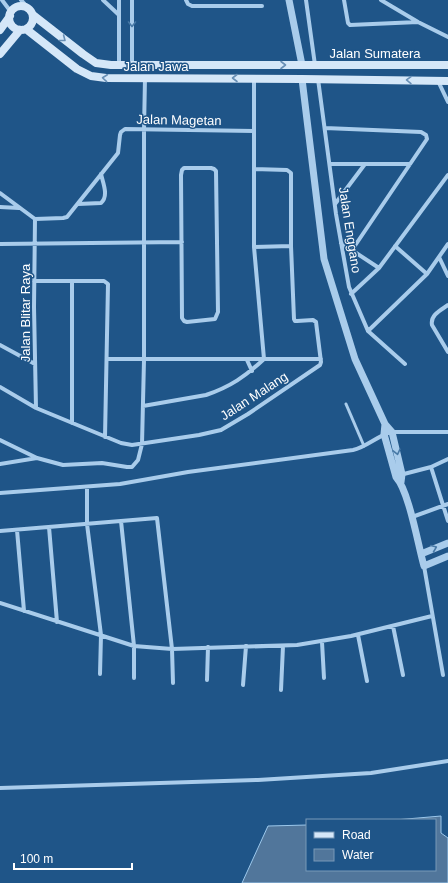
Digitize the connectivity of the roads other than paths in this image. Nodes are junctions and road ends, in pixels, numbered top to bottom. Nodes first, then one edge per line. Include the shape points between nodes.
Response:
1 (2, 0) edge
2 (21, 0) edge
3 (103, 0) edge
4 (119, 0) edge
5 (132, 0) edge
6 (186, 0) edge
7 (237, 0) edge
8 (289, 0) edge
9 (306, 0) edge
10 (344, 0) edge
11 (381, 0) edge
12 (236, 6) junction
13 (262, 6) dead end
14 (31, 12) junction
15 (10, 14) junction
16 (119, 16) junction
17 (418, 22) junction
18 (23, 29) junction
19 (0, 30) edge
20 (448, 37) edge
21 (0, 54) edge
22 (119, 65) junction
23 (180, 65) junction
24 (302, 65) junction
25 (315, 65) junction
26 (448, 65) edge
27 (132, 66) junction
28 (145, 78) junction
29 (180, 78) junction
30 (254, 78) junction
31 (302, 79) junction
32 (318, 79) junction
33 (438, 81) junction
34 (448, 81) edge
35 (448, 102) edge
36 (325, 128) junction
37 (144, 130) junction
38 (254, 131) junction
39 (330, 164) junction
40 (365, 164) junction
41 (410, 164) junction
42 (254, 169) junction
43 (101, 174) junction
44 (448, 175) edge
45 (0, 193) edge
46 (78, 204) junction
47 (335, 204) junction
48 (0, 207) edge
49 (19, 208) junction
50 (35, 219) junction
51 (182, 242) junction
52 (144, 243) junction
53 (341, 243) junction
54 (0, 244) edge
55 (34, 244) junction
56 (448, 244) edge
57 (292, 246) junction
58 (395, 246) junction
59 (254, 247) junction
60 (352, 250) junction
61 (439, 257) junction
62 (379, 268) junction
63 (427, 274) junction
64 (448, 276) edge
65 (34, 281) junction
66 (72, 281) junction
67 (351, 294) junction
68 (448, 305) edge
69 (368, 331) junction
70 (0, 345) edge
71 (447, 350) edge
72 (107, 359) junction
73 (264, 359) junction
74 (144, 360) junction
75 (247, 360) junction
76 (321, 360) junction
77 (35, 364) junction
78 (405, 364) dead end
79 (252, 371) junction
80 (0, 387) edge
81 (346, 404) dead end
82 (143, 406) junction
83 (36, 408) junction
84 (72, 423) junction
85 (385, 424) junction
86 (392, 432) junction
87 (448, 432) edge
88 (384, 434) junction
89 (105, 437) junction
90 (0, 440) edge
91 (142, 444) junction
92 (364, 446) junction
93 (37, 458) junction
94 (448, 459) edge
95 (0, 464) edge
96 (431, 467) junction
97 (400, 478) junction
98 (87, 487) junction
99 (0, 493) edge
100 (446, 505) edge
101 (412, 518) junction
102 (121, 520) junction
103 (448, 521) edge
104 (87, 524) junction
105 (49, 527) junction
106 (16, 530) junction
107 (0, 531) edge
108 (448, 543) edge
109 (421, 554) junction
110 (448, 556) edge
111 (424, 566) junction
112 (0, 603) edge
113 (24, 611) junction
114 (432, 616) junction
115 (57, 622) junction
116 (393, 626) junction
117 (358, 634) junction
118 (101, 635) junction
119 (322, 642) junction
120 (134, 646) junction
121 (246, 646) junction
122 (283, 646) junction
123 (208, 647) junction
124 (172, 649) junction
125 (100, 674) dead end
126 (403, 675) dead end
127 (443, 675) dead end
128 (134, 678) dead end
129 (324, 678) dead end
130 (207, 680) dead end
131 (367, 681) dead end
132 (173, 682) dead end
133 (243, 685) dead end
134 (281, 690) dead end
135 (448, 761) edge
136 (0, 788) edge

1 - 15 street
2 - 14 street
3 - 16 street
4 - 16 street
5 -> 27 street
6 - 12 street via 192,6
7 - 12 street
8 - 24 street
9 - 25 street
10 - 17 street via 350,25
11 - 17 street
12 - 13 street
14 - 15 main road via 19,6
14 - 18 main road via 33,20
14 -> 22 main road, Jalan Jawa via 96,62
15 - 18 main road via 13,27
15 - 19 main road
16 - 22 street
17 - 20 street
18 - 21 main road
28 -> 18 main road, Jalan Jawa via 91,76 77,69
22 - 27 main road, Jalan Jawa
23 -> 24 main road, Jalan Jawa
23 - 27 main road, Jalan Jawa
23 - 29 main road
24 - 25 main road, Jalan Sumatera
25 - 26 main road, Jalan Sumatera
28 - 29 main road, Jalan Jawa
28 - 37 street
30 -> 29 main road, Jalan Jawa
30 - 31 main road, Jalan Jawa
30 - 38 street
31 - 32 main road, Jalan Sumatera
31 - 85 street via 324,259 355,359
33 -> 32 main road, Jalan Sumatera
32 - 36 street, Jalan Enggano
33 - 34 main road, Jalan Sumatera
33 - 35 street
36 - 39 street, Jalan Enggano
36 - 41 street via 421,132 426,135 427,140
37 - 38 street, Jalan Magetan
37 - 43 street, Jalan Magetan via 125,129 121,132 118,152
37 - 52 street
38 - 42 street
39 - 40 street
39 - 47 street, Jalan Enggano
40 - 41 street
40 - 47 street
41 - 60 street
42 - 57 street via 287,170 292,173
42 - 59 street
43 - 46 street, Jalan Magetan
43 - 46 street via 106,195 104,201
44 - 58 street
45 - 49 street
46 - 50 street, Jalan Magetan via 67,217
47 - 53 street, Jalan Enggano
48 - 49 street
49 - 50 street
50 - 55 street, Jalan Blitar Raya
51 - 51 street via 182,318 187,322 215,319 218,312 214,169 182,170
51 - 52 street
52 - 55 street
52 - 74 street
53 - 60 street
53 - 67 street, Jalan Enggano
54 - 55 street
55 - 65 street, Jalan Blitar Raya
56 - 61 street
57 - 59 street
57 - 76 street via 294,319 316,322
58 - 62 street
58 - 63 street
59 - 73 street
60 - 62 street
61 - 63 street
61 - 64 street
62 - 67 street
63 - 69 street
65 - 66 street
65 - 77 street, Jalan Blitar Raya
66 - 72 street via 104,281 108,284
66 - 84 street
67 - 69 street, Jalan Enggano
68 - 71 street via 433,316 431,321
69 - 78 street, Jalan Enggano
70 - 77 street
72 - 74 street
72 - 89 street
73 - 75 street
73 - 76 street
73 - 79 street
74 - 75 street
74 - 82 street
75 - 79 street
76 - 91 street, Jalan Malang via 320,365 229,426 213,432
77 - 83 street, Jalan Blitar Raya
79 - 82 street via 206,395
80 - 83 street, Jalan Malang
81 - 92 lane
82 - 91 street
83 - 84 street, Jalan Malang
84 - 89 street, Jalan Malang
85 - 86 street
85 - 88 street
86 - 87 street
86 - 88 street
86 -> 97 street
88 - 92 street
88 - 97 street
89 - 91 street, Jalan Malang via 132,446
90 - 93 street
91 - 93 street via 138,460 127,467 102,463 68,466
92 - 98 street via 353,450
93 - 95 street
94 - 96 street
96 - 97 street
96 - 100 street
97 - 101 street
98 - 99 street
98 - 104 street
100 - 101 street
100 - 103 street
101 - 109 street
102 - 104 street
102 - 120 street
102 - 124 street via 158,519
104 - 105 street
104 - 118 street
105 - 106 street
105 - 115 street
106 - 107 street
106 - 113 street
109 -> 108 street
109 - 111 street
110 - 111 street
111 - 114 street
112 - 113 street
113 - 115 street
114 - 116 street
114 - 127 street
115 - 118 street
116 - 117 street
116 - 126 street
117 - 119 street
117 - 131 street
118 - 120 street
118 - 125 street
119 - 122 street
119 - 129 street
120 - 124 street
120 - 128 street
121 - 122 street
121 - 123 street
121 - 133 street
122 - 134 street
123 - 124 street
123 - 130 street
124 - 132 street
135 - 136 street via 371,773 265,780

